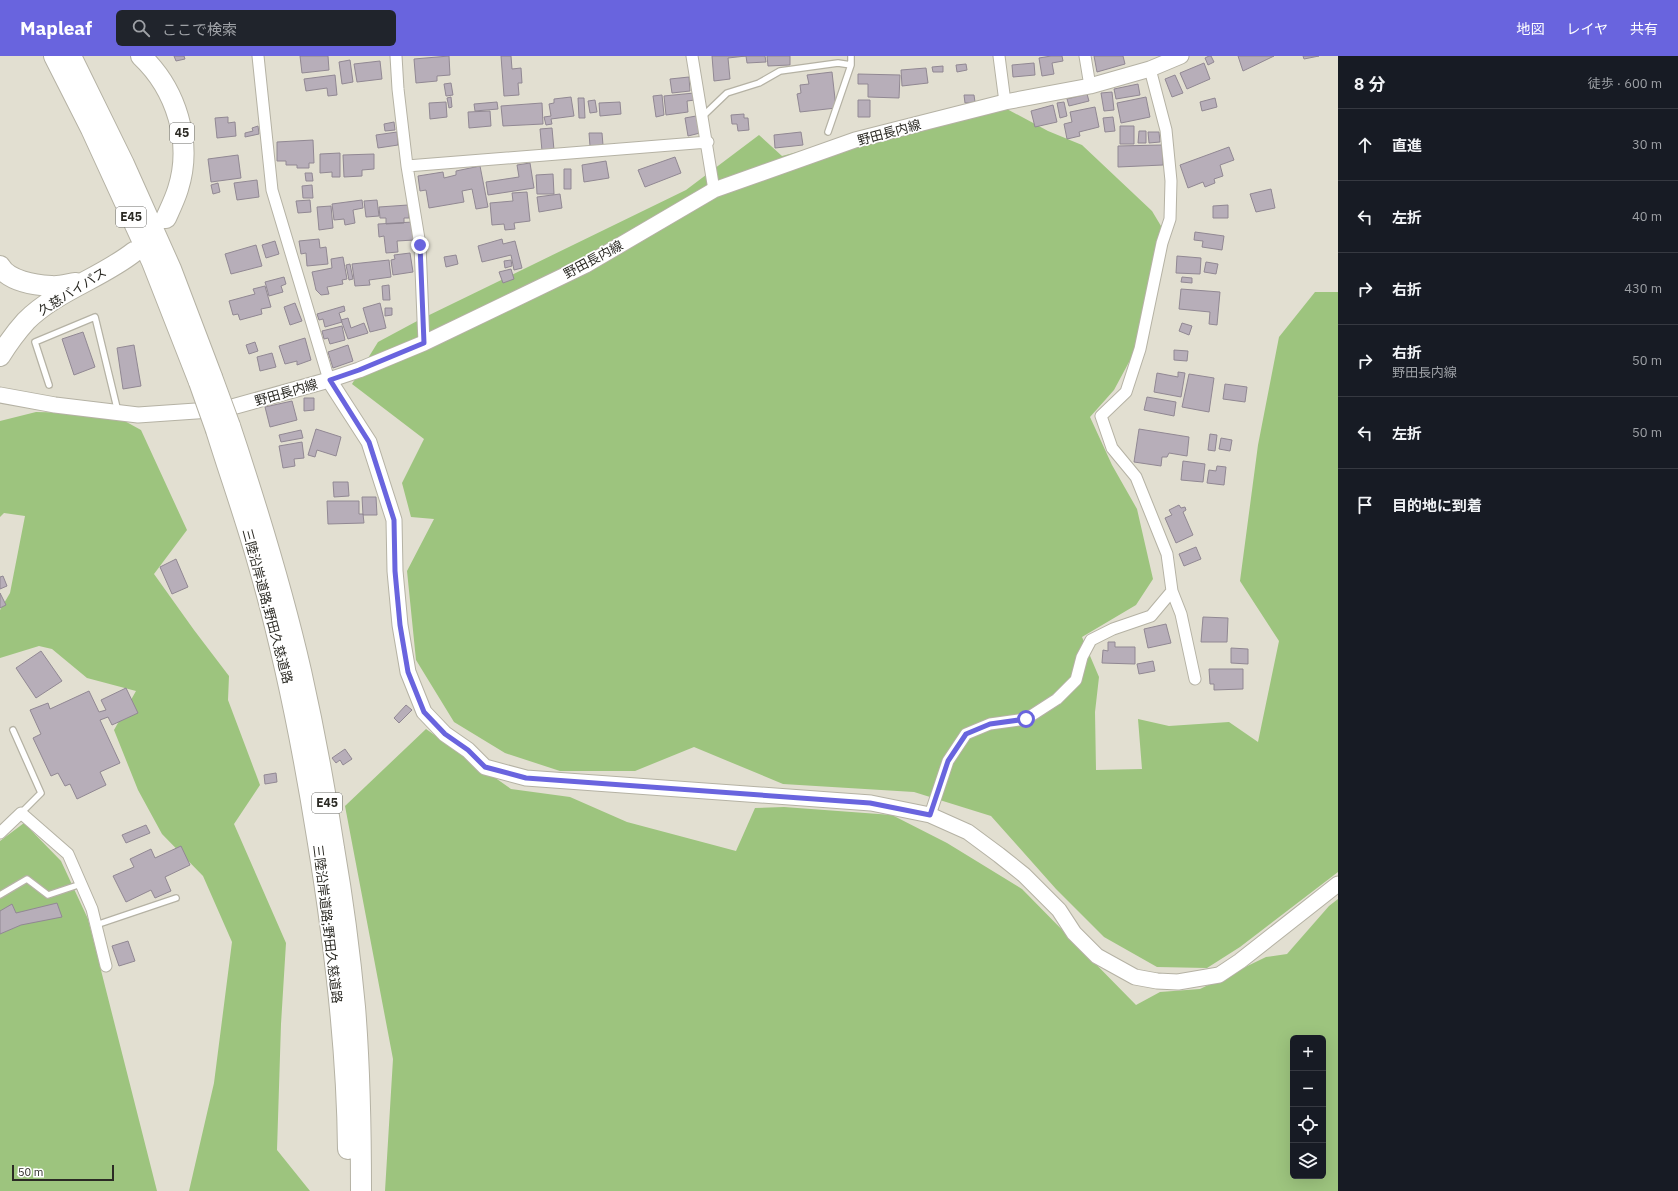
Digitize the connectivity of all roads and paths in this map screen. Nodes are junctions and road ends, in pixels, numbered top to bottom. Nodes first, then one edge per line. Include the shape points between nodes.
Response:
1 (54, 56) edge
2 (71, 56) edge
3 (141, 56) edge
4 (258, 56) edge
5 (396, 56) edge
6 (692, 56) edge
7 (851, 56) edge
8 (999, 56) edge
9 (1085, 56) edge
10 (1181, 56) edge
11 (1154, 63) edge
12 (851, 65) junction
13 (1090, 86) junction
14 (1005, 102) junction
15 (703, 116) junction
16 (828, 132) dead end
17 (708, 142) junction
18 (407, 166) junction
19 (714, 190) junction
20 (166, 218) dead end
21 (134, 252) dead end
22 (0, 266) edge
23 (84, 282) junction
24 (424, 343) junction
25 (0, 356) edge
26 (206, 379) junction
27 (330, 380) junction
28 (49, 385) dead end
29 (0, 395) edge
30 (118, 412) junction
31 (223, 428) junction
32 (1172, 591) junction
33 (1195, 679) dead end
34 (13, 730) dead end
35 (21, 813) junction
36 (930, 815) junction
37 (0, 831) edge
38 (81, 884) junction
39 (1338, 884) edge
40 (0, 895) edge
41 (176, 898) dead end
42 (96, 925) junction
43 (106, 966) dead end
44 (348, 1191) edge
45 (361, 1191) edge

1 - 26 highway, 三陸沿岸道路;野田久慈道路 / E45 via 91,129
2 - 26 highway, 三陸沿岸道路;野田久慈道路 / E45 via 124,164 171,269
3 - 20 highway, 45 via 169,93 177,111 183,142 182,171 178,189
4 - 27 street via 272,190
5 - 18 street
6 - 15 street
7 - 12 lane
8 - 14 street
9 - 13 street
10 - 11 street, 野田長内線
11 - 13 street, 野田長内線
11 - 32 street via 1166,130 1171,181 1170,219 1162,244 1140,349 1126,392 1101,416 1112,448 1136,477 1167,554
12 - 15 lane via 838,63 780,71 759,83 727,93
12 - 16 lane
13 - 14 street, 野田長内線
14 - 19 street, 野田長内線 via 856,140
15 - 17 street
17 - 18 street
17 - 19 street
18 - 24 street via 420,245
19 - 24 street, 野田長内線 via 586,265
21 - 23 highway, 久慈バイパス
22 - 23 highway via 2,270 25,282 52,286
23 - 25 highway, 久慈バイパス via 27,320
24 - 27 street, 野田長内線
26 - 31 highway, 三陸沿岸道路;野田久慈道路 / E45, bridge
27 - 30 street, 野田長内線 via 225,409 138,415
27 - 36 street via 369,442 394,520 400,625 408,672 424,712 445,734 468,750 485,767 526,778 870,803
28 - 30 lane via 35,342 95,317
29 - 30 street, 野田長内線 via 55,405
31 - 44 highway, 三陸沿岸道路;野田久慈道路 / E45 via 287,677 309,785 328,906 341,1023 348,1132
31 - 45 highway, 三陸沿岸道路;野田久慈道路 / E45 via 255,502 282,594 301,670 323,779 355,1007 361,1120
32 - 33 street via 1181,614
32 - 36 street via 1151,616 1113,629 1091,640 1082,657 1076,680 1057,699 1026,719 990,724 966,734 948,761
34 - 35 lane via 41,793
35 - 37 street
35 - 38 street via 68,854
36 - 39 street via 968,832 999,855 1024,875 1059,910 1074,933 1097,956 1136,978 1178,982 1219,975
38 - 40 lane via 48,895 27,879
38 - 42 street
41 - 42 lane
42 - 43 street

